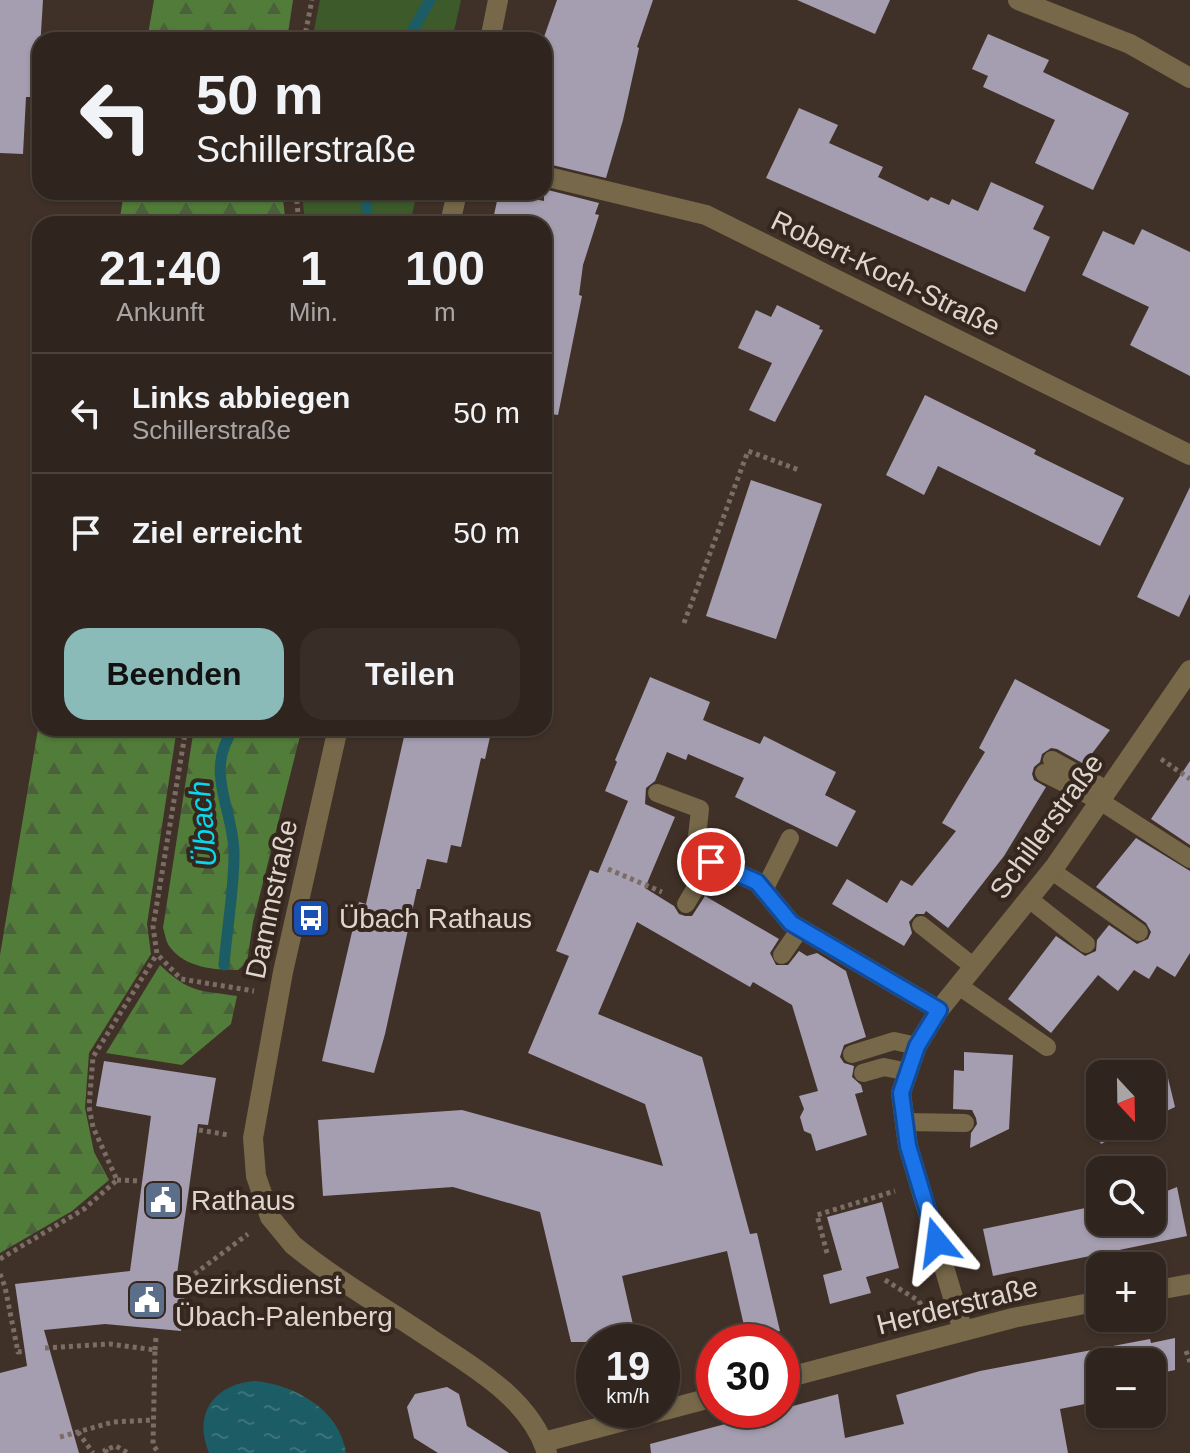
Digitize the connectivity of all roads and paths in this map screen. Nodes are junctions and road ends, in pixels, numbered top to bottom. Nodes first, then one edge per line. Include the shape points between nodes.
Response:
1 (312, 0) edge
2 (498, 0) edge
3 (1018, 0) edge
4 (306, 32) edge
5 (492, 32) edge
6 (1190, 78) edge
7 (552, 178) edge
8 (1190, 455) edge
9 (799, 470) dead end
10 (684, 623) dead end
11 (1190, 670) edge
12 (185, 736) edge
13 (336, 736) edge
14 (1048, 766) dead end
15 (657, 793) dead end
16 (1104, 796) junction
17 (790, 838) dead end
18 (703, 859) junction
19 (1190, 859) edge
20 (608, 869) dead end
21 (1052, 871) junction
22 (764, 890) junction
23 (668, 894) dead end
24 (1029, 899) junction
25 (686, 904) dead end
26 (921, 925) dead end
27 (800, 929) junction
28 (1139, 932) dead end
29 (1086, 944) dead end
30 (157, 954) junction
31 (782, 955) dead end
32 (974, 967) junction
33 (959, 986) junction
34 (279, 995) junction
35 (939, 1010) junction
36 (917, 1046) junction
37 (1047, 1047) dead end
38 (852, 1054) dead end
39 (908, 1072) junction
40 (863, 1073) dead end
41 (905, 1122) junction
42 (965, 1123) dead end
43 (199, 1130) dead end
44 (207, 1131) dead end
45 (117, 1180) junction
46 (140, 1181) dead end
47 (919, 1183) junction
48 (270, 1217) junction
49 (827, 1253) dead end
50 (0, 1259) edge
51 (0, 1274) edge
52 (179, 1274) dead end
53 (885, 1280) dead end
54 (1190, 1284) edge
55 (1166, 1288) edge
56 (1086, 1304) edge
57 (963, 1331) junction
58 (156, 1337) dead end
59 (936, 1338) junction
60 (45, 1348) dead end
61 (155, 1350) junction
62 (25, 1351) dead end
63 (1186, 1351) dead end
64 (1190, 1362) edge
65 (800, 1374) edge
66 (696, 1402) edge
67 (153, 1420) junction
68 (78, 1432) junction
69 (60, 1437) dead end
70 (546, 1448) edge
71 (93, 1453) edge
72 (107, 1453) edge
73 (128, 1453) edge
74 (159, 1453) edge

1 - 4 path
2 - 5 street
3 - 6 street via 1130,44
7 - 8 street, Robert-Koch-Straße via 706,215
9 - 10 path via 748,451
11 - 16 street, Schillerstraße
12 - 30 path via 153,927
13 - 34 street, Dammstraße
14 - 16 lane
15 - 18 lane via 700,809
16 - 19 lane
16 - 21 street, Schillerstraße
17 - 22 lane
18 - 22 street
18 - 25 lane
20 - 23 path
21 - 24 street, Schillerstraße
21 - 28 lane
22 - 27 street
24 - 29 lane
24 - 32 street, Schillerstraße
26 - 32 lane
27 - 31 lane
27 - 35 street
30 - 34 path via 181,979
30 - 45 path via 93,1057 89,1107
32 - 33 street, Schillerstraße
33 - 35 street, Schillerstraße
33 - 37 lane
34 - 48 street, Dammstraße via 253,1138 256,1176
35 - 36 street, Schillerstraße
36 - 38 lane via 894,1041
36 - 39 street, Schillerstraße
39 - 40 lane via 884,1067
39 - 41 street, Schillerstraße via 901,1093
41 - 42 lane
41 - 47 street, Schillerstraße
43 - 44 path
45 - 46 path
45 - 50 path via 84,1209
47 - 49 path via 817,1215
47 - 57 street, Schillerstraße
48 - 52 path via 193,1275
48 - 70 street via 311,1260 488,1377 524,1411
51 - 62 path via 18,1352
53 - 59 path via 919,1301
54 - 55 street
56 - 57 street, Herderstraße
57 - 59 street, Herderstraße
58 - 61 path
59 - 65 street, Herderstraße
60 - 61 path via 110,1344
61 - 67 path
63 - 64 path
66 - 70 street
67 - 68 path via 113,1422
67 - 74 path via 153,1445
68 - 69 path
68 - 71 path
72 - 73 path via 116,1446

